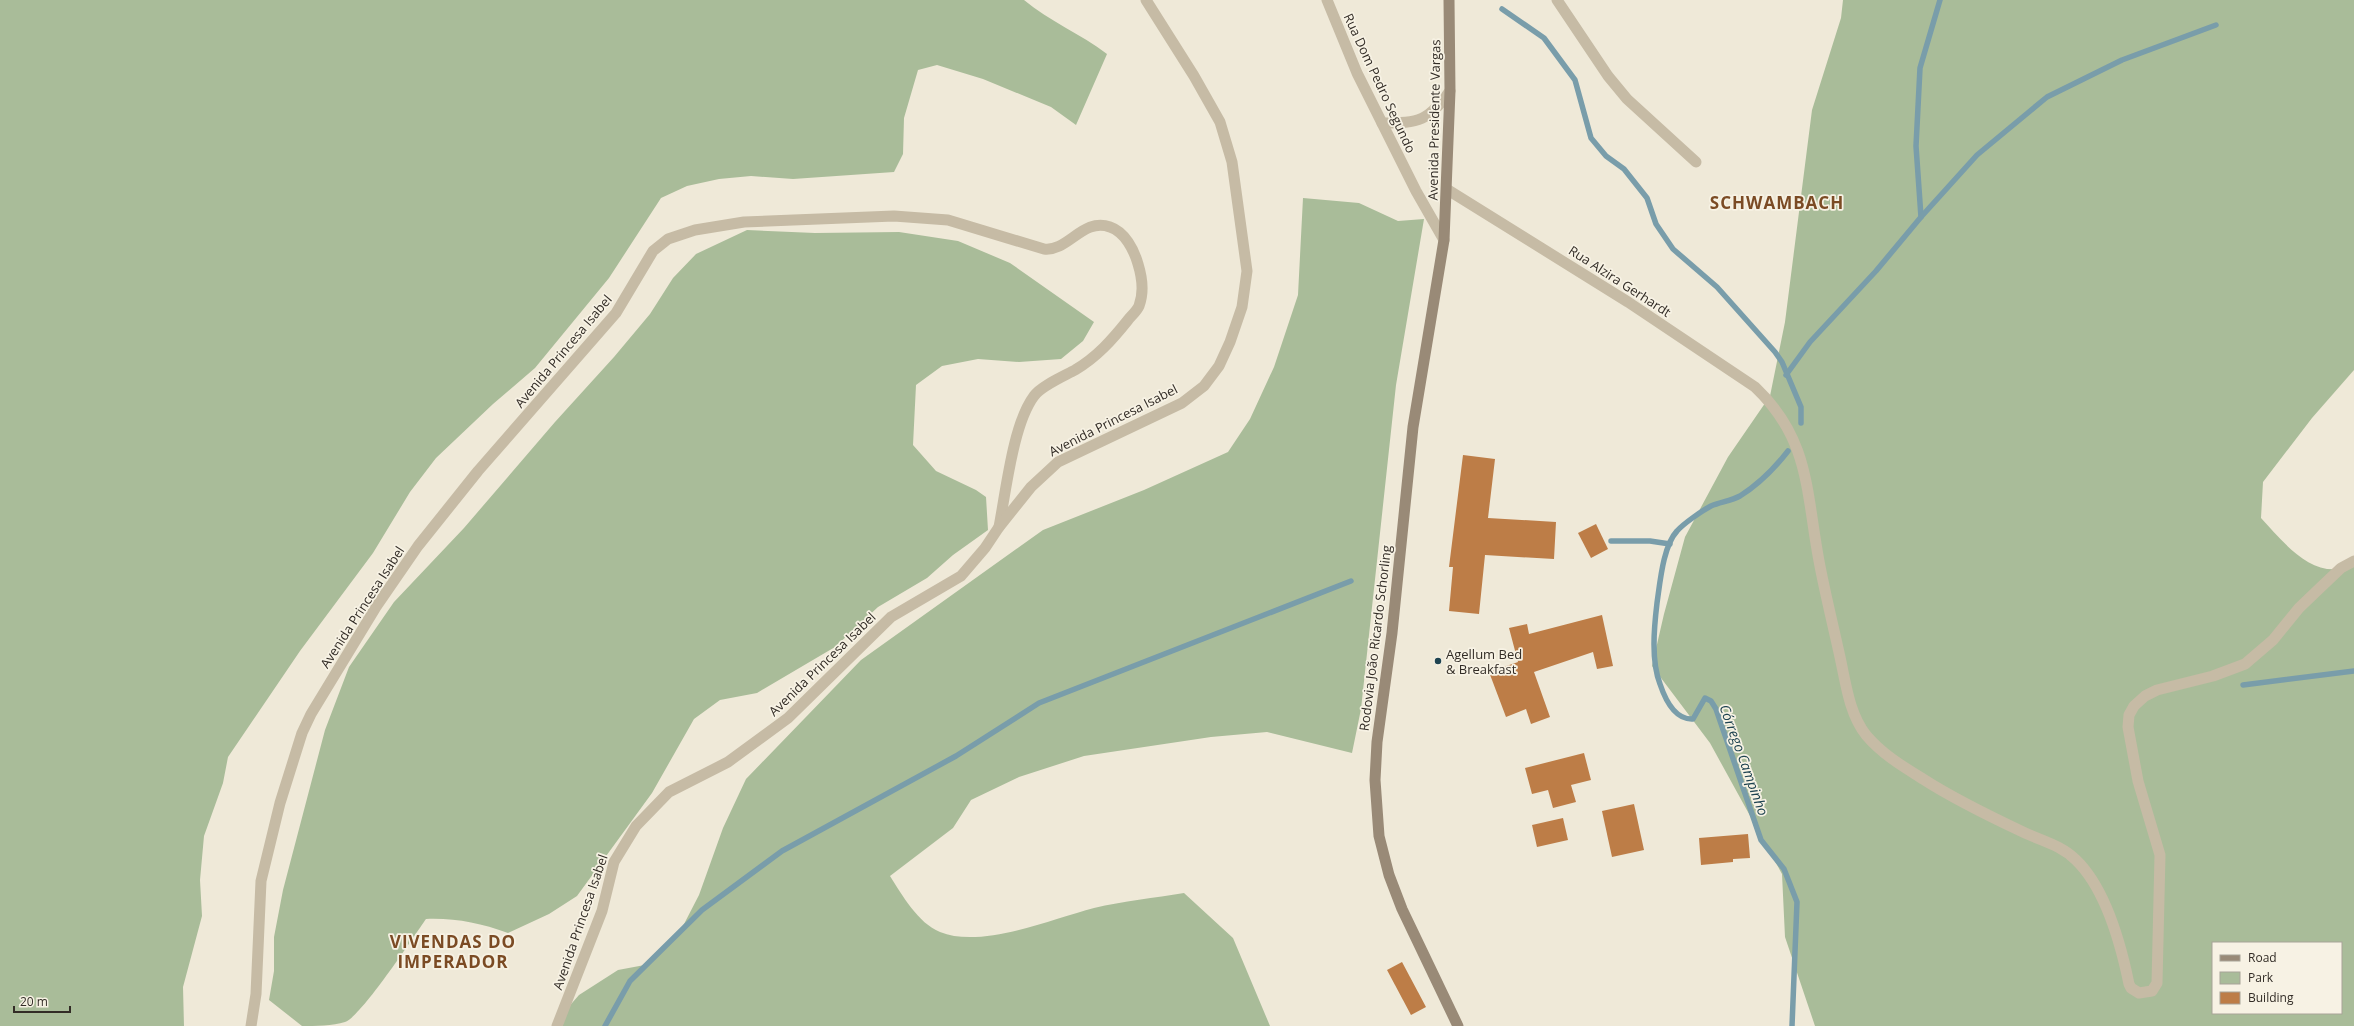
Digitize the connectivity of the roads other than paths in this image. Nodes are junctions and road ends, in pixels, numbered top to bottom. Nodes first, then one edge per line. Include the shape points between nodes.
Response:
1 (1146, 0) edge
2 (1327, 0) edge
3 (1449, 0) edge
4 (1557, 0) edge
5 (1450, 91) junction
6 (1382, 123) junction
7 (1696, 162) dead end
8 (1448, 190) junction
9 (1444, 240) junction
10 (999, 527) junction
11 (2354, 560) edge
12 (251, 1026) edge
13 (557, 1026) edge
14 (1458, 1026) edge

1 - 10 street, Avenida Princesa Isabel via 1220,122 1232,162 1247,271 1242,307 1222,360 1204,386 1182,403 1058,462 1031,487
2 - 6 street, Rua Dom Pedro Segundo via 1357,73
3 - 5 main road, Avenida Presidente Vargas
4 - 7 street via 1608,76 1627,99
5 - 6 street via 1431,115 1406,123
5 - 8 main road, Avenida Presidente Vargas
6 - 9 street, Rua Dom Pedro Segundo
8 - 9 main road, Avenida Presidente Vargas
8 - 11 street, Rua Alzira Gerhardt via 1628,302 1755,388 1772,403 1788,428 1800,455 1819,560 1852,710 1866,734 1887,756 1936,787 2025,833 2052,843 2076,859 2094,880 2103,900 2129,984 2139,993 2152,991 2157,983 2160,855 2138,781 2128,715 2145,696 2157,690 2213,676 2245,664 2273,640 2299,608 2322,586
9 - 14 main road, Rodovia João Ricardo Schorling via 1413,427 1374,780 1379,836 1389,875 1402,909
10 - 12 street, Avenida Princesa Isabel via 1020,427 1035,395 1091,360 1139,306 1142,280 1135,255 1125,238 1109,226 1092,227 1052,250 1030,247 997,234 948,220 894,216 744,222 695,230 668,239 653,251 616,313 478,472 418,546 376,606 311,714 302,733 280,803 261,881 256,994
10 - 13 street, Avenida Princesa Isabel via 961,576 891,617 788,718 728,762 669,792 636,826 614,862 602,911

